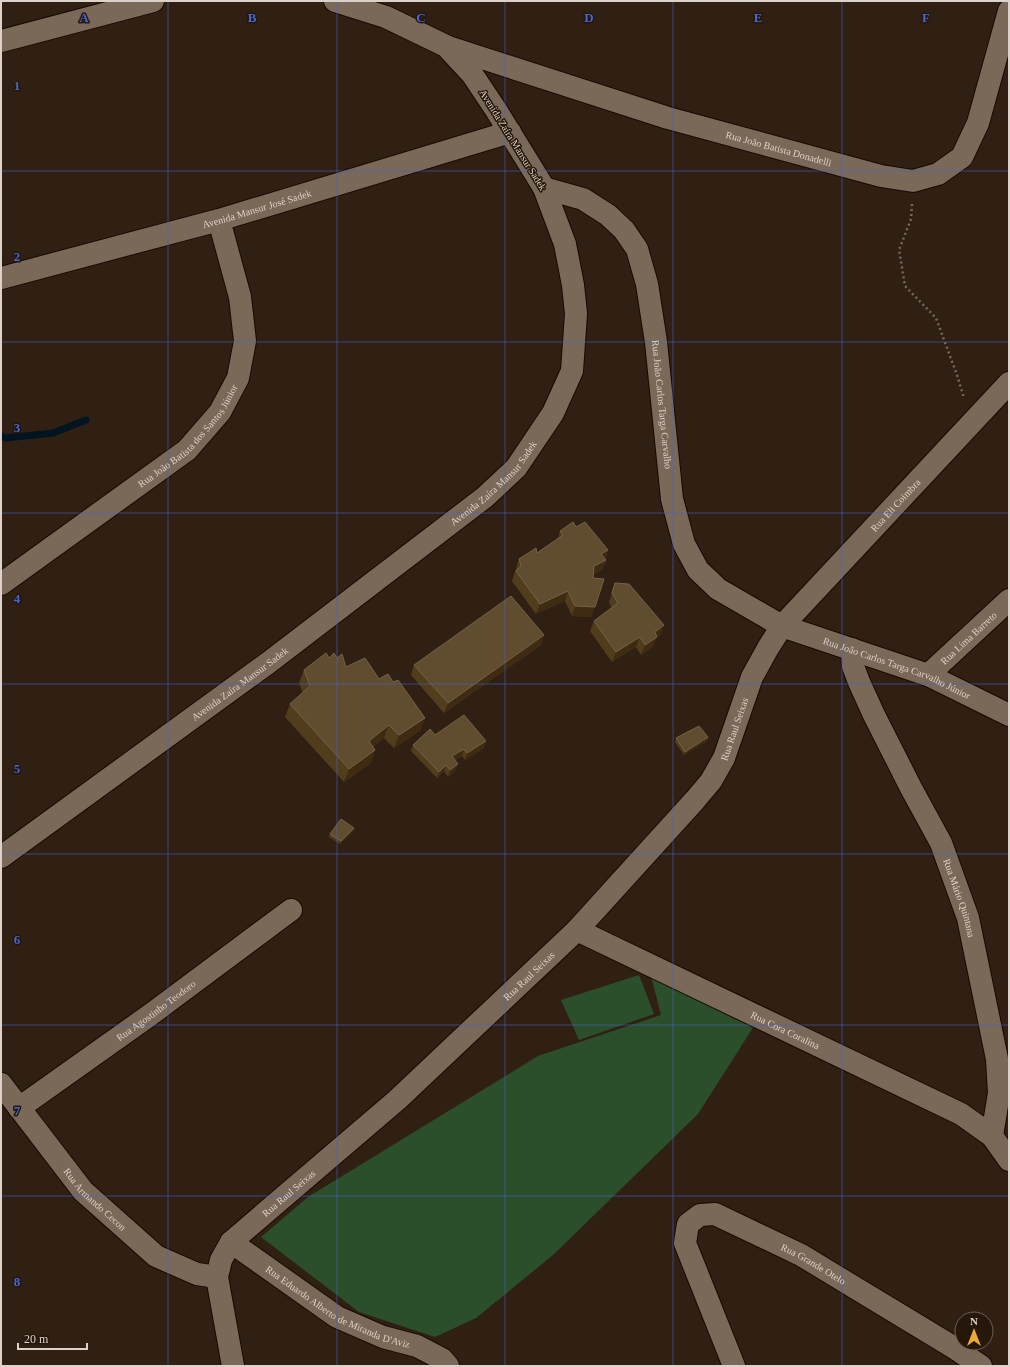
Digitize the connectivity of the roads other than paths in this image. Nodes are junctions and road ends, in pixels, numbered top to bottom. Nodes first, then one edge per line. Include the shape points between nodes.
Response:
1 (153, 1) edge
2 (335, 1) edge
3 (1009, 10) edge
4 (1, 41) edge
5 (446, 46) junction
6 (510, 132) junction
7 (544, 188) junction
8 (219, 220) junction
9 (1, 278) edge
10 (1009, 383) edge
11 (1, 584) edge
12 (1009, 600) edge
13 (782, 626) junction
14 (852, 648) junction
15 (928, 675) junction
16 (1009, 715) edge
17 (1, 857) edge
18 (291, 910) dead end
19 (577, 930) junction
20 (1, 1084) edge
21 (19, 1108) junction
22 (992, 1136) junction
23 (1009, 1160) edge
24 (231, 1242) junction
25 (217, 1277) junction
26 (233, 1366) edge
27 (448, 1366) edge
28 (734, 1366) edge
29 (981, 1366) edge

1 - 4 street
2 - 5 street, Avenida Zaíra Mansur Sadek via 386,17
3 - 5 street, Rua João Batista Donadelli via 978,123 962,157 938,174 913,181 881,176 668,118
5 - 6 street, Avenida Zaíra Mansur Sadek via 472,74
6 - 7 street, Avenida Zaíra Mansur Sadek
6 - 8 street, Avenida Mansur José Sadek
7 - 13 street, Rua João Carlos Targa Carvalho via 583,199 608,215 624,230 637,249 647,284 656,342 672,499 684,544 698,570 718,589
7 - 17 street, Avenida Zaíra Mansur Sadek via 565,244 573,285 576,314 572,371 553,413 516,468 485,497 268,663
8 - 9 street, Avenida Mansur José Sadek
8 - 11 street, Rua João Batista dos Santos Júnior via 240,297 245,341 238,378 220,412 187,450
10 - 13 street, Rua Eli Coimbra
12 - 15 street, Rua Lima Barreto
13 - 14 street, Rua João Carlos Targa Carvalho Júnior
13 - 19 street, Rua Raul Seixas via 752,677 724,758 711,781
14 - 15 street, Rua João Carlos Targa Carvalho Júnior
14 - 22 street, Rua Mário Quintana via 853,666 859,682 941,843 968,918 997,1059 999,1093
15 - 16 street, Rua João Carlos Targa Carvalho Júnior
18 - 21 street, Rua Agostinho Teodoro
19 - 22 street, Rua Cora Coralina via 961,1114
19 - 24 street, Rua Raul Seixas via 397,1100
20 - 21 street, Rua Armando Cecon
21 - 25 street, Rua Armando Cecon via 83,1191 156,1256 197,1274
22 - 23 street
24 - 25 street, Rua Raul Seixas via 221,1260
24 - 27 street, Rua Eduardo Alberto de Miranda D'Aviz via 337,1317 383,1337 417,1346 442,1359
25 - 26 street
28 - 29 street, Rua Grande Otelo via 685,1243 688,1224 700,1215 715,1214 801,1255

